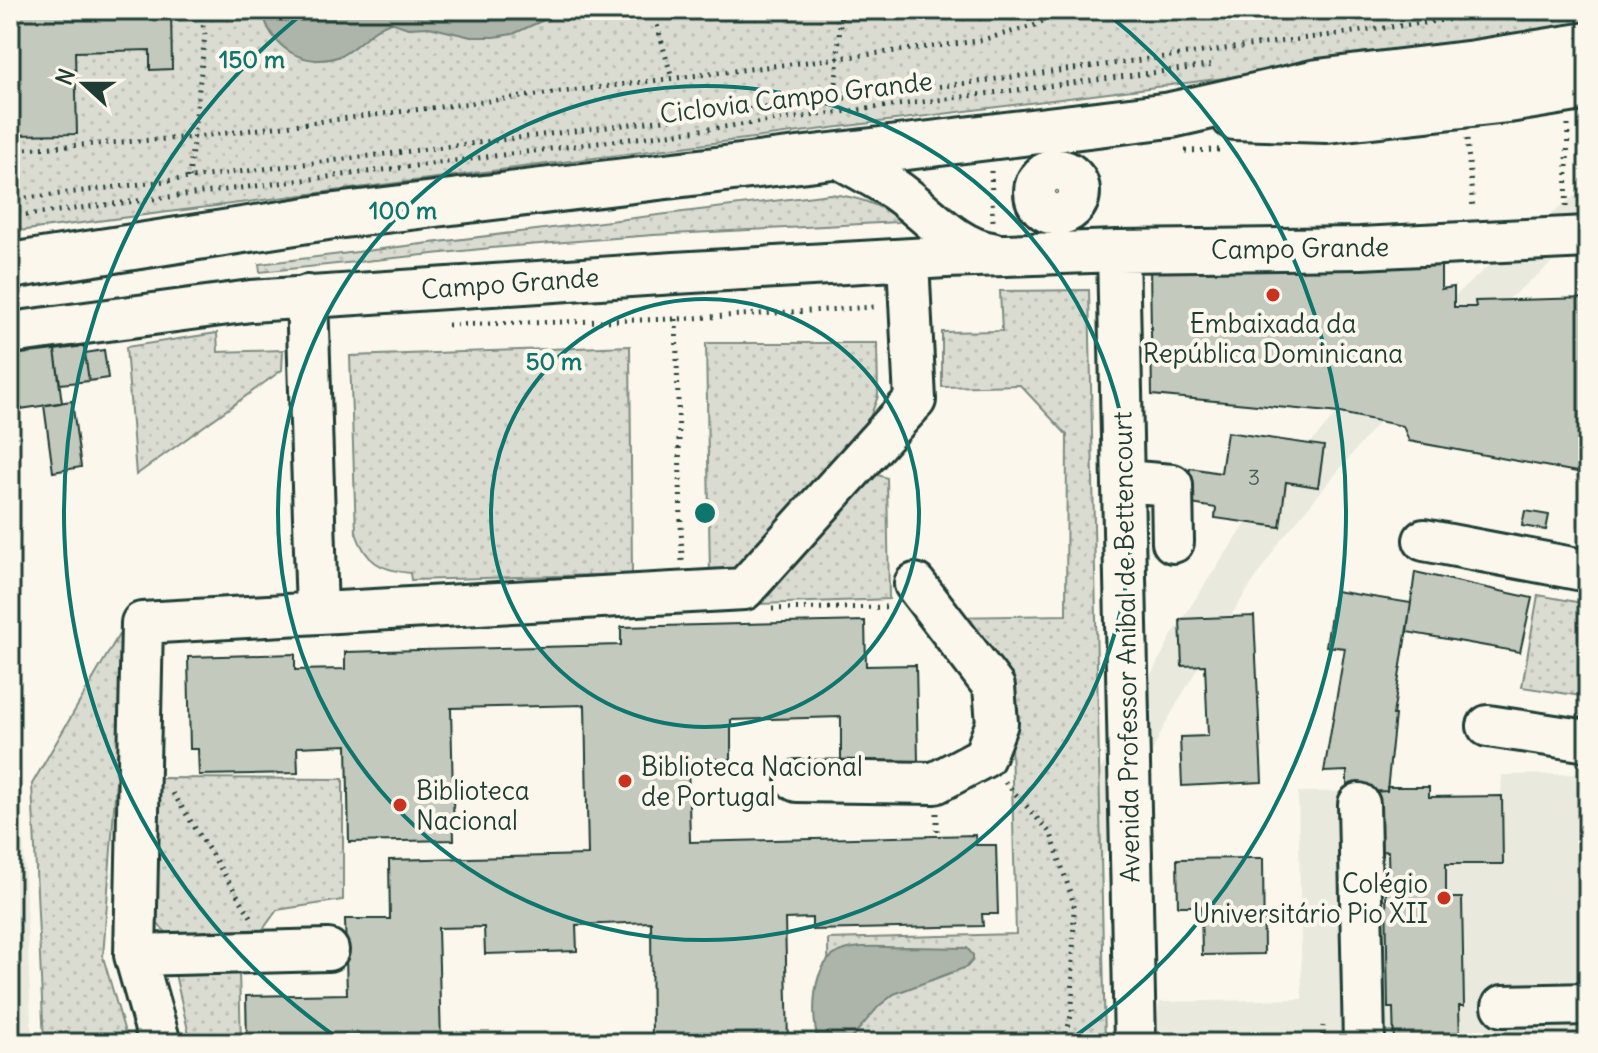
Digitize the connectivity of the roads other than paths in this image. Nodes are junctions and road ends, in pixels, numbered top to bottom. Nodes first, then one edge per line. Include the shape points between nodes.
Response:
1 (1588, 45) edge
2 (1578, 101) edge
3 (1171, 115) junction
4 (834, 155) junction
5 (1054, 170) dead end
6 (1577, 229) edge
7 (1022, 250) junction
8 (1118, 251) junction
9 (908, 261) junction
10 (10, 266) edge
11 (307, 296) junction
12 (10, 333) edge
13 (1123, 481) junction
14 (1424, 540) dead end
15 (1173, 542) dead end
16 (1588, 571) edge
17 (923, 595) road end
18 (317, 613) junction
19 (1488, 726) dead end
20 (1588, 741) edge
21 (797, 781) dead end
22 (1359, 804) dead end
23 (328, 950) dead end
24 (135, 955) junction
25 (1588, 1004) edge
26 (1503, 1006) dead end
27 (160, 1043) edge
28 (1135, 1043) edge
29 (1364, 1043) edge

1 - 3 main road via 1318,82
2 - 3 main road via 1508,100 1327,120
3 - 4 main road via 984,115
4 - 7 street, Campo Grande via 894,189 963,245 978,252
4 - 10 main road via 327,217
5 - 7 street via 1033,177 1024,189
6 - 8 street, Campo Grande via 1360,248
7 - 8 street, Campo Grande
7 - 9 street, Campo Grande
8 - 13 street, Avenida Professor Aníbal de Bettencourt
9 - 11 street, Campo Grande
9 - 18 street via 915,400 744,589
11 - 12 street, Campo Grande
11 - 18 street
13 - 15 street via 1172,485
13 - 28 street, Avenida Professor Aníbal de Bettencourt
14 - 16 street
17 - 21 street via 994,687 997,723 984,757 935,783
18 - 24 street via 142,623
19 - 20 street
22 - 29 street
23 - 24 street
24 - 27 street
25 - 26 street

